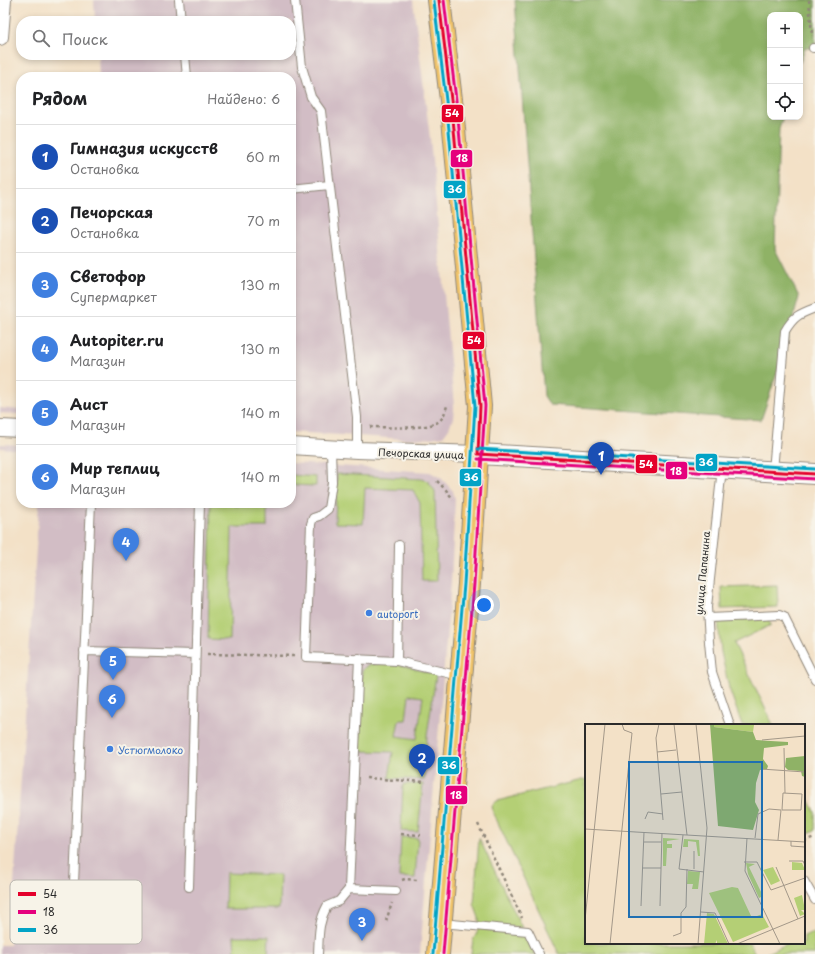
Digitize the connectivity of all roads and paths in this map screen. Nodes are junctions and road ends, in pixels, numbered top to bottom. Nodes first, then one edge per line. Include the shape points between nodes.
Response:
1 (3, 0) edge
2 (179, 0) edge
3 (295, 0) edge
4 (439, 0) edge
5 (809, 0) edge
6 (181, 16) edge
7 (0, 37) edge
8 (814, 48) edge
9 (185, 60) edge
10 (187, 72) edge
11 (329, 185) junction
12 (296, 188) edge
13 (815, 308) edge
14 (447, 406) dead end
15 (357, 426) junction
16 (0, 428) edge
17 (16, 429) edge
18 (296, 446) edge
19 (331, 448) junction
20 (357, 450) junction
21 (478, 454) junction
22 (722, 468) junction
23 (773, 472) junction
24 (815, 474) edge
25 (437, 481) dead end
26 (453, 499) dead end
27 (91, 508) edge
28 (200, 508) edge
29 (399, 546) dead end
30 (708, 618) junction
31 (84, 651) junction
32 (195, 654) junction
33 (306, 657) junction
34 (359, 658) junction
35 (397, 661) junction
36 (462, 676) junction
37 (815, 679) edge
38 (730, 724) edge
39 (354, 778) junction
40 (425, 782) dead end
41 (478, 824) dead end
42 (401, 834) dead end
43 (421, 835) dead end
44 (815, 837) edge
45 (805, 841) edge
46 (74, 880) edge
47 (805, 883) edge
48 (189, 887) dead end
49 (349, 889) junction
50 (396, 892) dead end
51 (815, 900) edge
52 (441, 923) junction
53 (528, 931) junction
54 (318, 954) edge
55 (438, 954) edge
56 (539, 954) edge

1 - 7 street
2 - 6 lane
3 - 11 lane via 302,67 311,97 321,111
4 - 21 main road via 452,108 480,406
5 - 8 path
9 - 10 lane
11 - 12 lane
11 - 15 lane
13 - 23 lane via 802,312 791,320 785,331
14 - 15 path via 443,417 437,423 404,428
15 - 20 lane
16 - 17 street
18 - 19 street, Печорская улица
19 - 20 street, Печорская улица
19 - 33 lane via 332,482 328,509 313,518 311,524
20 - 21 street, Печорская улица
21 - 22 street, Печорская улица
21 - 36 main road
22 - 23 street, Печорская улица
22 - 30 lane, улица Папанина via 707,607
23 - 24 street, Печорская улица
25 - 26 path
27 - 31 lane
28 - 32 lane
29 - 35 lane
30 - 37 lane via 779,615 784,617
30 - 38 lane, улица Папанина via 712,672
31 - 32 lane
31 - 46 lane
32 - 33 path
32 - 48 lane
33 - 34 lane
34 - 35 lane
34 - 39 lane
35 - 36 lane
36 - 52 main road
39 - 40 path
39 - 49 lane
41 - 53 path
42 - 43 path
44 - 45 path
47 - 51 lane
49 - 50 lane
49 - 54 lane via 339,901 327,906 322,915
52 - 53 lane
52 - 55 main road
53 - 56 lane

